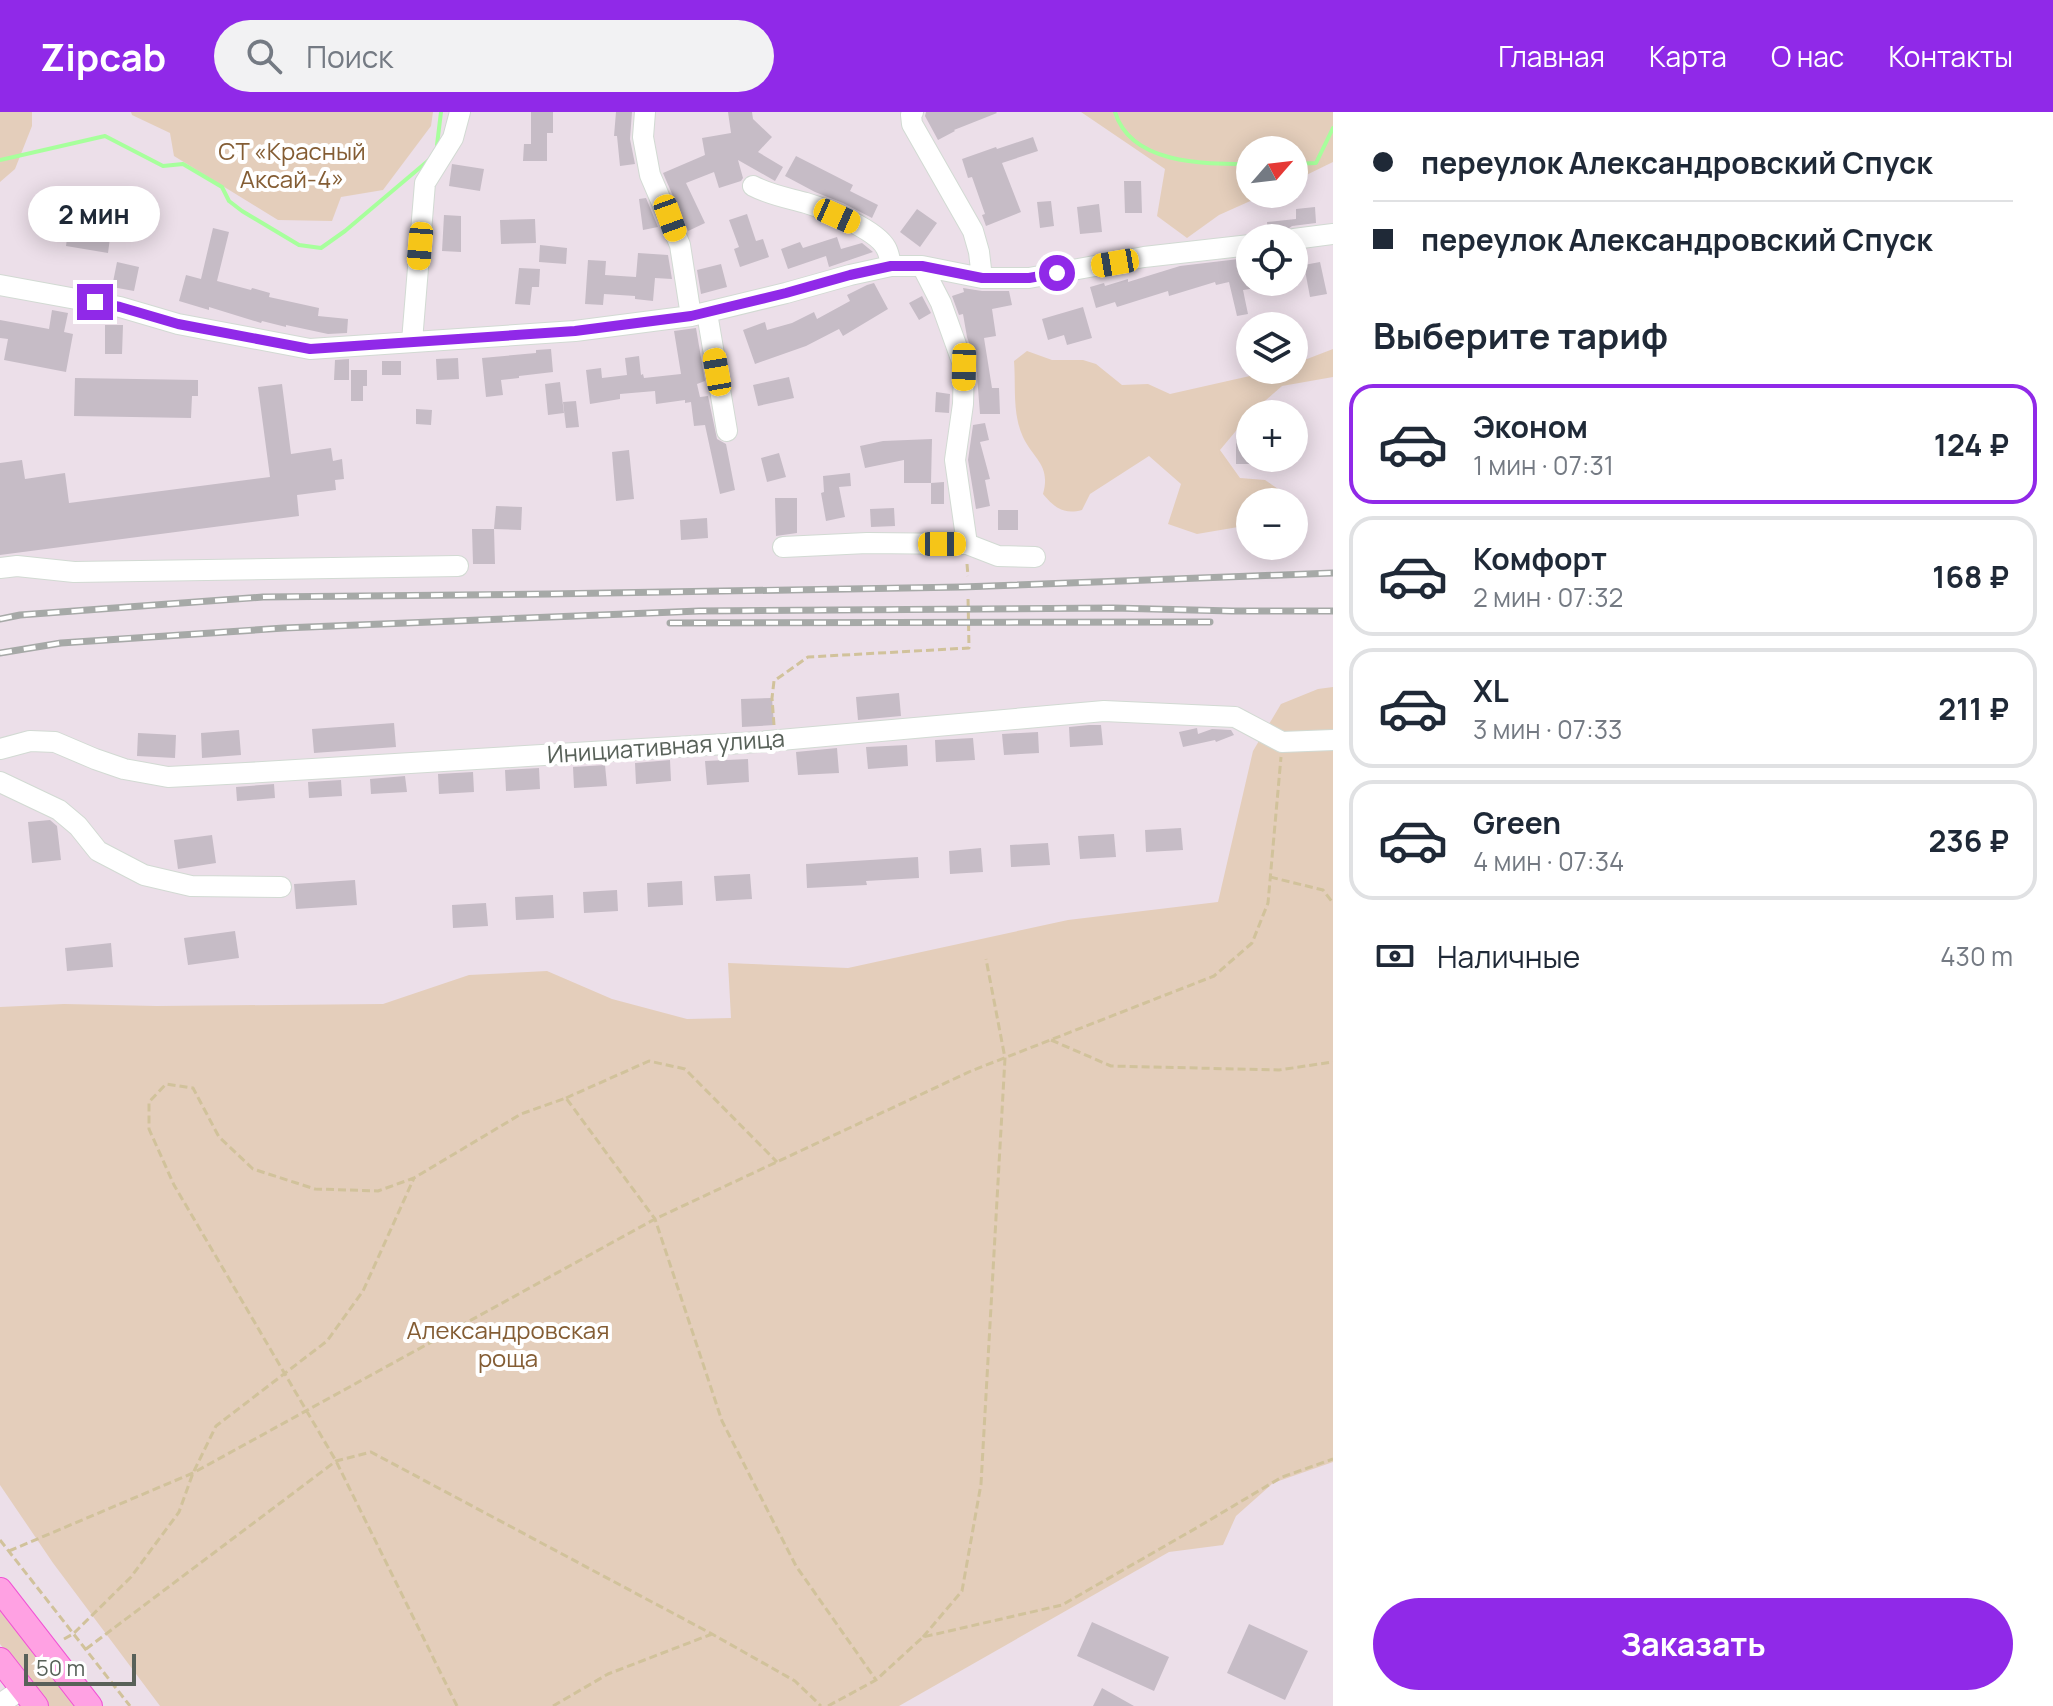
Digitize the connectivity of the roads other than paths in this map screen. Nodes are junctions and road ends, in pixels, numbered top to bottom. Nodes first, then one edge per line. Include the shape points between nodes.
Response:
1 (460, 112) edge
2 (645, 112) edge
3 (913, 112) edge
4 (753, 186) dead end
5 (1333, 234) edge
6 (1308, 237) edge
7 (1236, 247) edge
8 (891, 266) junction
9 (922, 266) junction
10 (982, 278) junction
11 (0, 285) edge
12 (699, 314) junction
13 (412, 341) junction
14 (727, 431) dead end
15 (967, 544) junction
16 (783, 547) dead end
17 (1035, 557) dead end
18 (458, 566) dead end
19 (0, 568) edge
20 (1333, 740) edge
21 (0, 749) edge
22 (0, 782) edge
23 (281, 887) dead end
24 (0, 1590) edge
25 (0, 1660) edge
26 (29, 1697) edge
27 (0, 1704) edge
28 (90, 1706) edge

1 - 13 street via 453,138 425,183
2 - 12 street via 650,175 680,245
3 - 10 street via 912,124 973,231
4 - 8 street via 863,227 886,248
5 - 6 street
7 - 10 street via 1029,278
8 - 9 street
8 - 12 street
9 - 10 street
9 - 15 street via 964,367 955,460
11 - 13 street via 310,349
12 - 13 street via 575,331
12 - 14 street
15 - 16 street
15 - 17 street via 998,556
18 - 19 street via 74,572
20 - 21 street, Инициативная улица via 1282,742 1235,717 1104,711 771,740 168,777 124,769 55,742 30,741
22 - 23 street via 59,810 98,851 144,875 191,886
24 - 28 main road
25 - 26 main road
26 - 27 street

